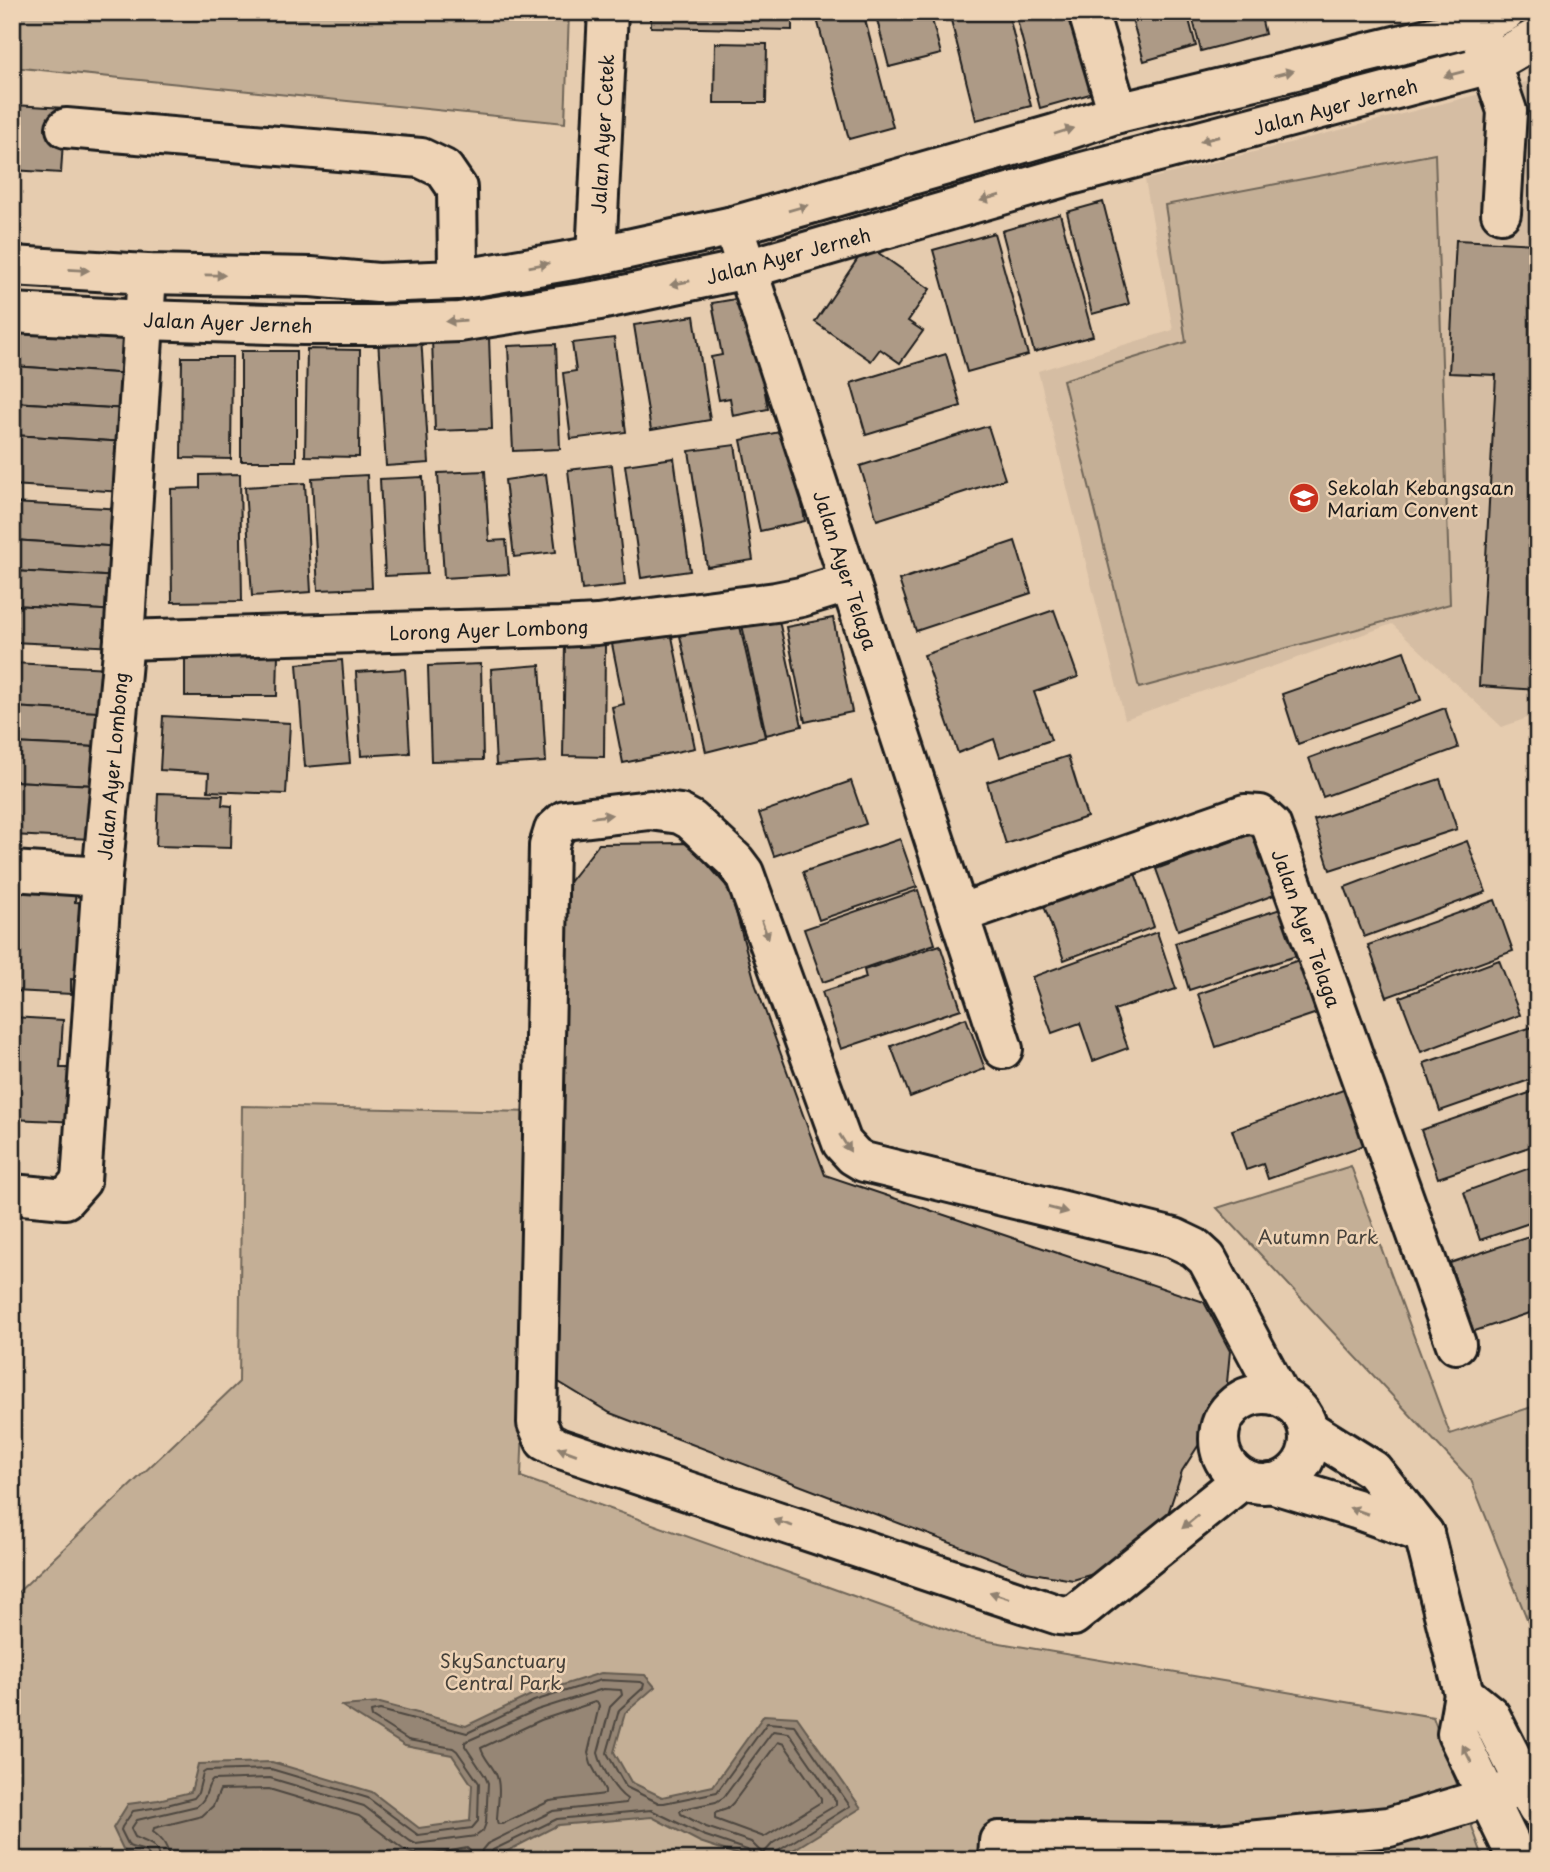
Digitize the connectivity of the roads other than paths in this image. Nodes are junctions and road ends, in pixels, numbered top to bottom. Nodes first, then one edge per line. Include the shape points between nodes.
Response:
1 (608, 12) edge
2 (1087, 12) edge
3 (1492, 19) edge
4 (1538, 37) edge
5 (1491, 65) junction
6 (1118, 113) junction
7 (66, 128) dead end
8 (1501, 213) dead end
9 (733, 226) junction
10 (596, 256) junction
11 (12, 266) edge
12 (747, 269) junction
13 (147, 274) junction
14 (457, 279) junction
15 (12, 313) edge
16 (144, 320) junction
17 (850, 582) junction
18 (124, 640) junction
19 (12, 871) edge
20 (102, 877) junction
21 (959, 914) junction
22 (1003, 1049) dead end
23 (12, 1194) edge
24 (1456, 1344) dead end
25 (1280, 1396) junction
26 (1308, 1430) junction
27 (1257, 1481) junction
28 (1424, 1534) junction
29 (1464, 1694) junction
30 (1532, 1797) edge
31 (1489, 1798) junction
32 (998, 1860) edge
33 (1518, 1860) edge

1 - 10 street, Jalan Ayer Cetek
2 - 6 street
3 - 5 street
6 -> 3 street
4 - 5 street, Jalan Ayer Jerneh
5 - 8 street via 1507,111
5 -> 12 street, Jalan Ayer Jerneh via 1067,176
9 -> 6 street
7 - 14 street via 421,158 444,169 457,188
9 - 10 street
9 - 12 street, Jalan Ayer Telaga
14 -> 10 street
11 -> 13 street
12 -> 16 street, Jalan Ayer Jerneh via 600,300 459,322 303,325
12 - 17 street, Jalan Ayer Telaga
13 -> 14 street via 378,283
13 - 16 street, Jalan Ayer Lombong
15 - 16 street, Jalan Ayer Jerneh
16 - 18 street, Jalan Ayer Lombong
17 - 18 street, Lorong Ayer Lombong via 776,602 597,625
17 - 21 street, Jalan Ayer Telaga
18 - 20 street, Jalan Ayer Lombong
19 - 20 street
20 - 23 street, Jalan Ayer Lombong via 81,1181 65,1199
21 - 22 street, Jalan Ayer Telaga
21 - 24 street, Jalan Ayer Telaga via 1245,814 1260,815 1271,825
25 - 26 street via 1303,1416
25 - 27 street via 1265,1393 1236,1403 1220,1428 1223,1459 1232,1471
27 -> 25 street via 1073,1616 941,1576 545,1441 537,1423 549,846 554,830 565,820 650,810 691,820 744,873 842,1143 853,1156 1174,1238 1195,1248 1207,1259
26 - 27 street via 1309,1445 1296,1471 1285,1479
26 - 28 street via 1373,1470
28 -> 27 street
28 - 29 street
29 - 30 street via 1490,1715
31 -> 29 street via 1457,1734
30 - 31 street
31 - 32 street via 1390,1828 1217,1844 999,1841
31 - 33 street

